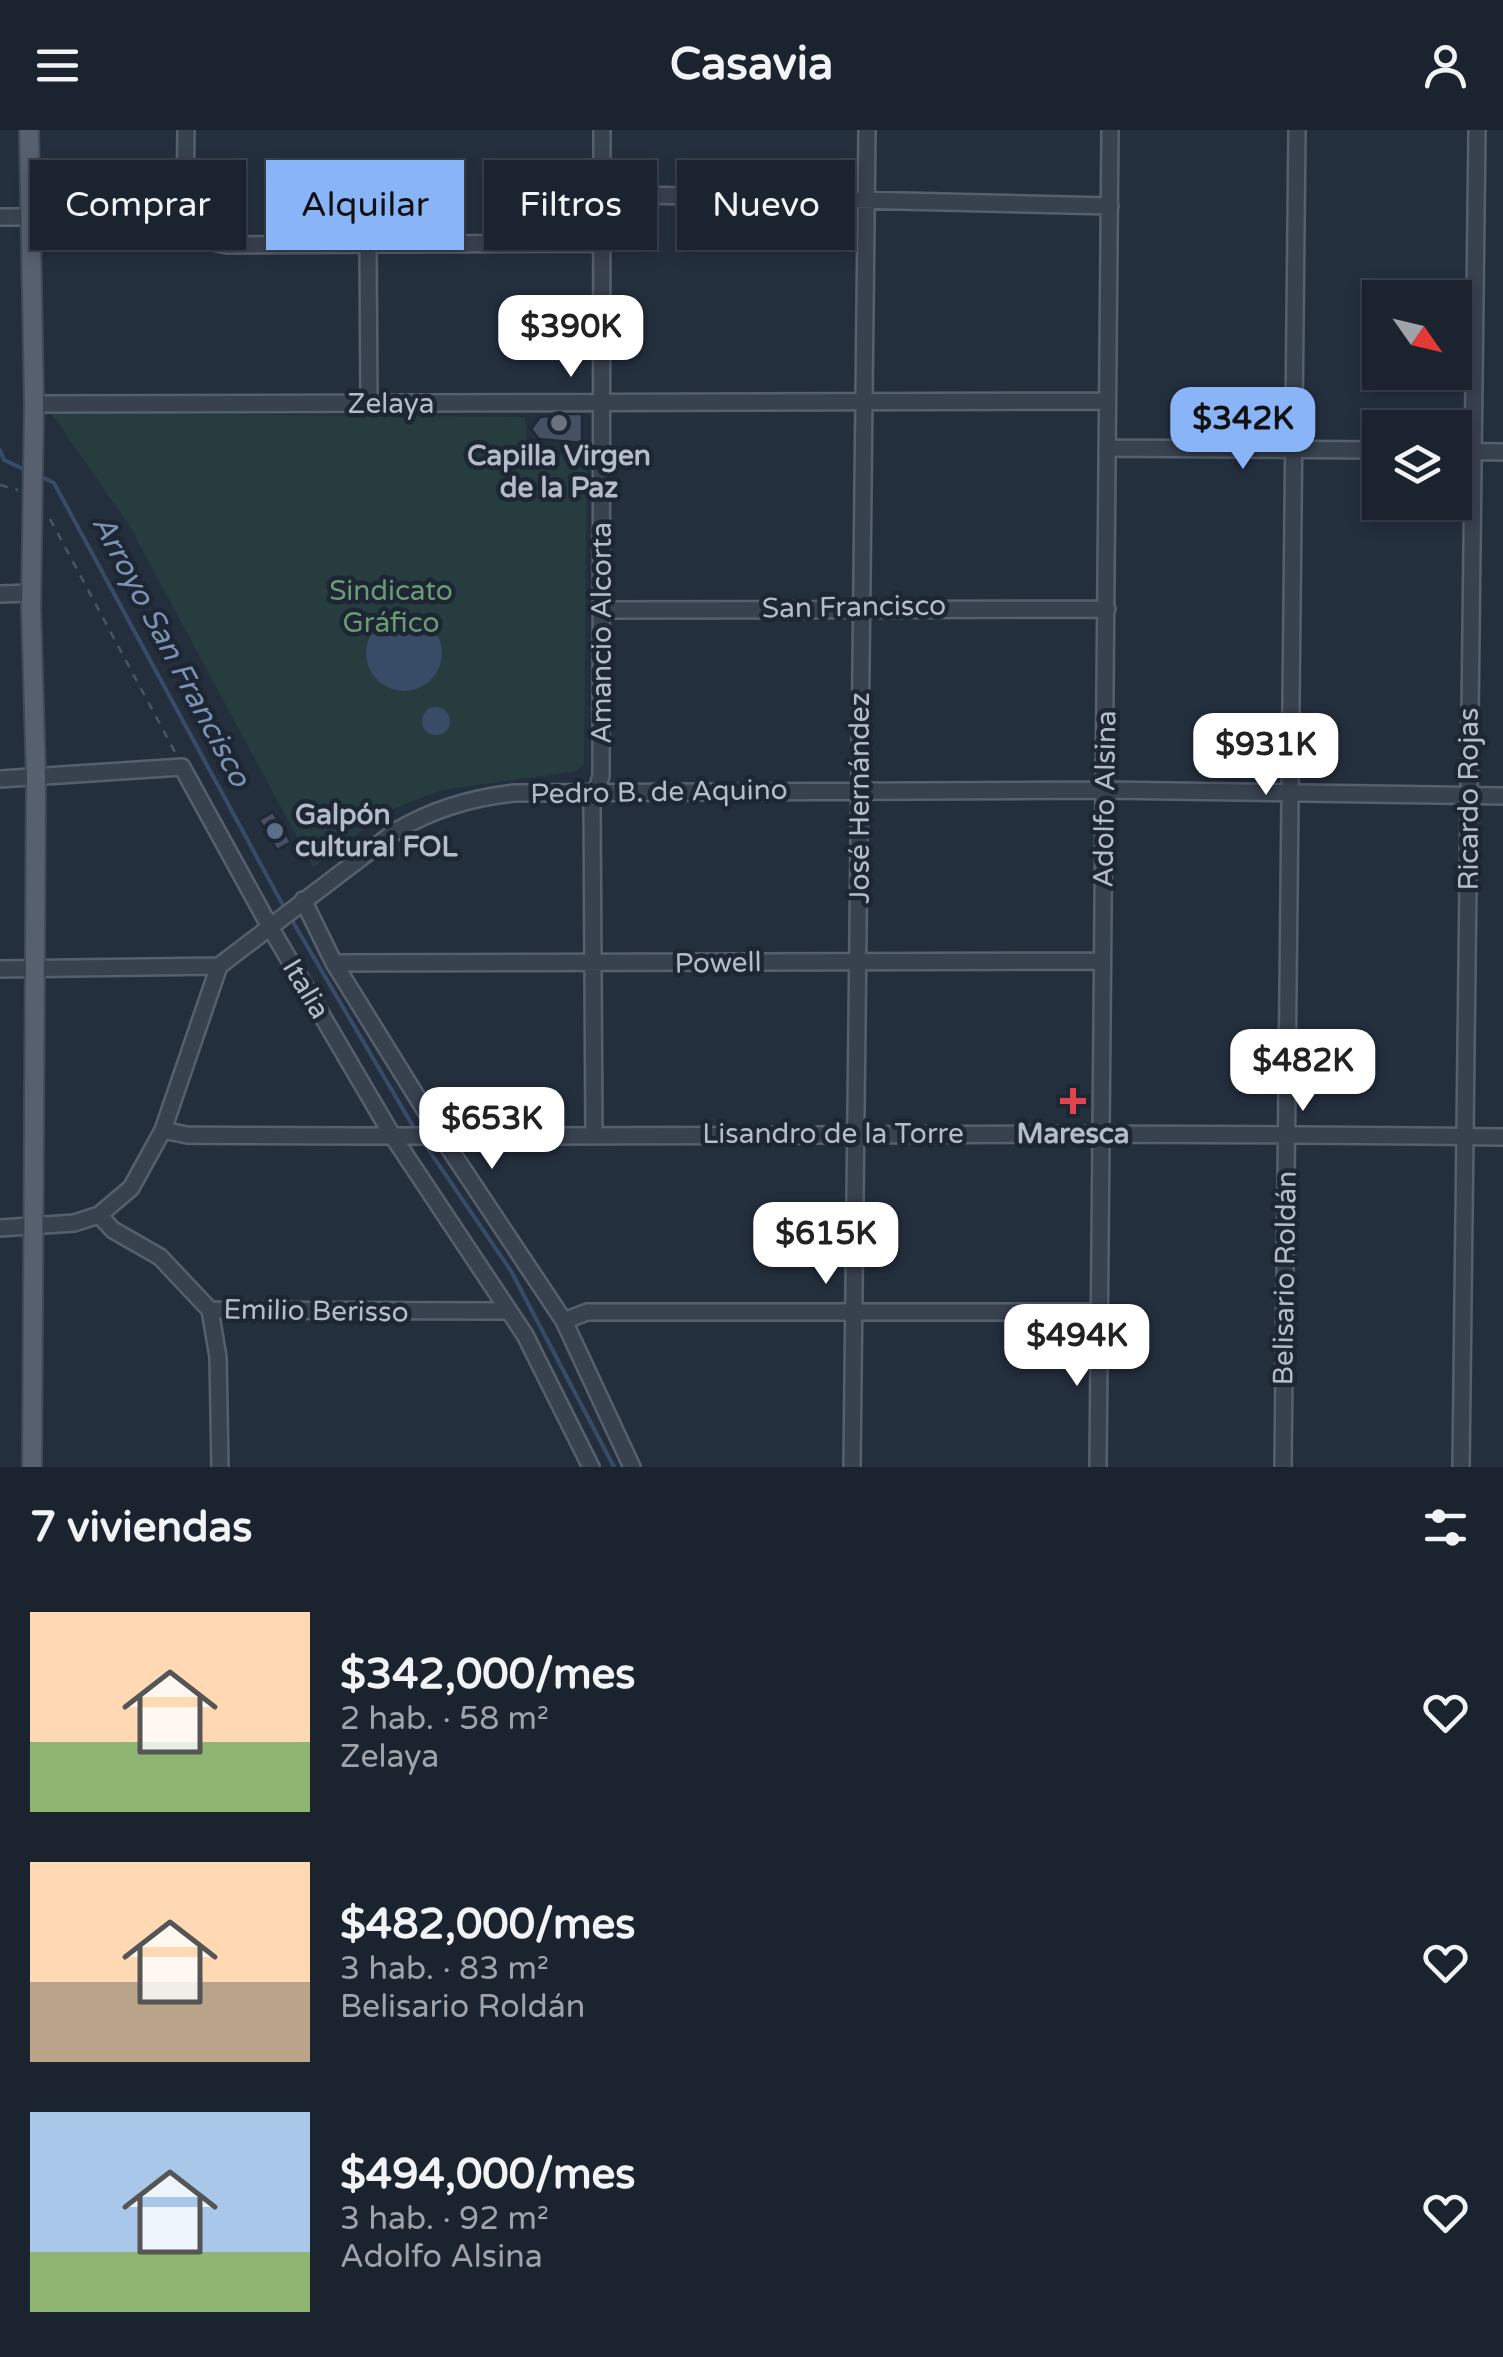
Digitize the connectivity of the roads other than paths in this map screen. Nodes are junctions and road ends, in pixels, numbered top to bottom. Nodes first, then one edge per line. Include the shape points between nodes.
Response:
1 (30, 130) edge
2 (186, 130) edge
3 (602, 130) edge
4 (867, 130) edge
5 (1110, 130) edge
6 (1297, 130) edge
7 (1477, 130) edge
8 (31, 160) edge
9 (186, 160) edge
10 (602, 160) edge
11 (657, 196) edge
12 (868, 202) junction
13 (1110, 206) junction
14 (30, 216) edge
15 (0, 217) edge
16 (32, 250) edge
17 (368, 250) edge
18 (600, 250) edge
19 (1107, 401) junction
20 (864, 402) junction
21 (601, 403) junction
22 (34, 404) junction
23 (370, 404) junction
24 (1107, 448) junction
25 (1293, 450) junction
26 (1362, 450) edge
27 (1473, 451) junction
28 (1503, 452) edge
29 (31, 593) junction
30 (0, 594) edge
31 (861, 606) junction
32 (1106, 609) junction
33 (602, 610) junction
34 (36, 777) junction
35 (0, 780) edge
36 (861, 790) junction
37 (1106, 790) junction
38 (1289, 792) junction
39 (595, 793) junction
40 (1469, 796) junction
41 (1503, 796) edge
42 (298, 904) junction
43 (273, 925) junction
44 (859, 961) junction
45 (1102, 961) junction
46 (334, 963) junction
47 (593, 964) junction
48 (219, 966) junction
49 (0, 969) edge
50 (36, 970) junction
51 (163, 1130) junction
52 (856, 1132) junction
53 (1102, 1134) junction
54 (398, 1135) junction
55 (594, 1135) junction
56 (435, 1136) junction
57 (1286, 1136) junction
58 (1465, 1136) junction
59 (1503, 1137) edge
60 (100, 1214) junction
61 (0, 1228) edge
62 (32, 1228) junction
63 (855, 1309) junction
64 (210, 1310) junction
65 (509, 1311) junction
66 (1100, 1312) junction
67 (564, 1320) junction
68 (32, 1467) edge
69 (220, 1467) edge
70 (591, 1467) edge
71 (632, 1467) edge
72 (852, 1467) edge
73 (1098, 1467) edge
74 (1283, 1467) edge
75 (1461, 1467) edge

1 - 8 main road
2 - 9 street
3 - 10 street, Amancio Alcorta
4 - 12 street, José Hernández
5 - 13 street, Adolfo Alsina
6 - 25 street, Belisario Roldán
7 - 27 street, Ricardo Rojas
11 - 12 street
12 - 13 street
12 - 20 street, José Hernández
13 - 19 street, Adolfo Alsina
14 - 15 street
16 - 22 main road
17 - 23 street
18 - 21 street, Amancio Alcorta
19 - 20 street, Zelaya
19 - 24 street, Adolfo Alsina
20 - 21 street, Zelaya
20 - 31 street, José Hernández
21 - 23 street, Zelaya
21 - 33 street, Amancio Alcorta
22 - 23 street, Zelaya
22 - 29 main road
24 - 25 street
24 - 32 street, Adolfo Alsina
25 - 26 street
25 - 38 street, Belisario Roldán
27 - 28 street
27 - 40 street, Ricardo Rojas
29 - 30 street
29 - 34 main road
31 - 32 street, San Francisco
31 - 33 street, San Francisco
31 - 36 street, José Hernández
32 - 37 street, Adolfo Alsina
33 - 39 street, Amancio Alcorta via 601,776
34 - 35 street
34 - 43 street, Italia via 182,766
34 - 50 main road
36 - 37 street, Pedro B. de Aquino
36 - 39 street, Pedro B. de Aquino
36 - 44 street, José Hernández
37 - 38 street, Pedro B. de Aquino
37 - 45 street, Adolfo Alsina
38 - 40 street, Pedro B. de Aquino
38 - 57 street, Belisario Roldán
39 - 42 street, Pedro B. de Aquino via 514,793 428,813
39 - 47 street, Amancio Alcorta
40 - 41 street, Pedro B. de Aquino
40 - 58 street, Ricardo Rojas
42 - 43 street, Pedro B. de Aquino
42 - 46 street, Italia
43 - 48 street, Pedro B. de Aquino
43 - 54 street, Italia
44 - 45 street, Powell
44 - 47 street, Powell
44 - 52 street, José Hernández
45 - 53 street, Adolfo Alsina
46 - 47 street, Powell
46 - 56 street, Italia
47 - 55 street, Amancio Alcorta
48 - 50 street
48 - 51 street
49 - 50 street
50 - 62 main road
51 - 54 street, Lisandro de la Torre
51 - 60 street via 131,1188
52 - 53 street, Lisandro de la Torre
52 - 55 street, Lisandro de la Torre
52 - 63 street, José Hernández
53 - 57 street, Lisandro de la Torre
53 - 66 street, Adolfo Alsina
54 - 56 street, Lisandro de la Torre
54 - 65 street, Italia
55 - 56 street, Lisandro de la Torre
56 - 67 street, Italia
57 - 58 street, Lisandro de la Torre
57 - 74 street, Belisario Roldán
58 - 59 street, Lisandro de la Torre
58 - 75 street, Ricardo Rojas
60 - 62 street
60 - 64 street, Emilio Berisso via 113,1230 160,1257
61 - 62 street
62 - 68 main road
63 - 66 street
63 - 67 street via 588,1312
63 - 72 street, José Hernández
64 - 65 street, Emilio Berisso
64 - 69 street via 218,1356
65 - 70 street, Italia
66 - 73 street, Adolfo Alsina
67 - 71 street, Italia

